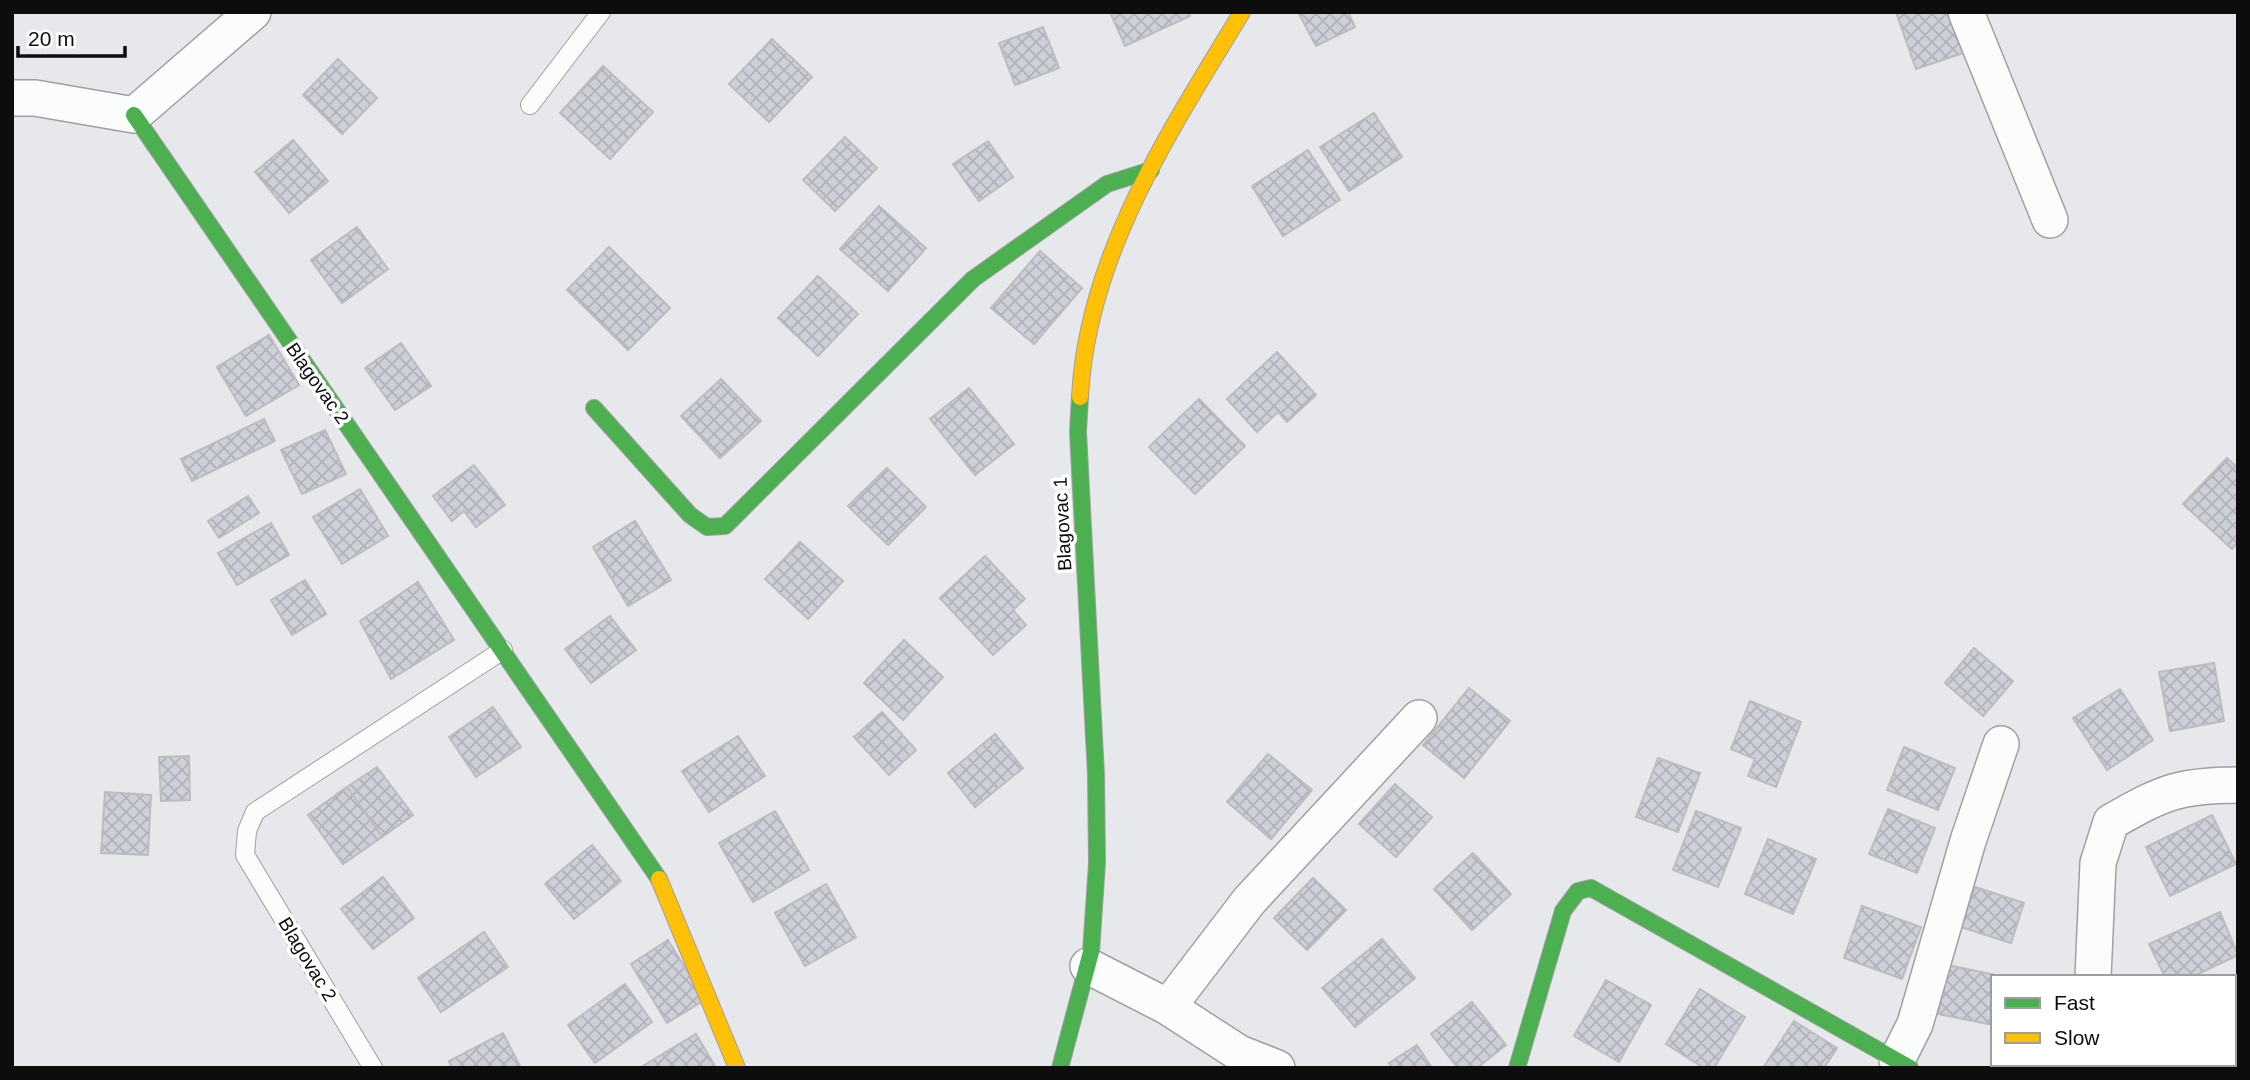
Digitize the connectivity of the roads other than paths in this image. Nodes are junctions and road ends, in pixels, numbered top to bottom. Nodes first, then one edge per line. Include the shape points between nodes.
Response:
1 (253, 12) edge
2 (601, 12) edge
3 (1242, 12) edge
4 (1966, 12) edge
5 (12, 98) edge
6 (530, 105) dead end
7 (134, 115) junction
8 (1151, 170) junction
9 (2050, 220) dead end
10 (594, 408) dead end
11 (503, 650) junction
12 (1419, 718) dead end
13 (2001, 744) dead end
14 (2238, 785) edge
15 (1088, 966) junction
16 (2092, 975) edge
17 (1168, 1007) junction
18 (1903, 1064) edge
19 (373, 1068) edge
20 (737, 1068) edge
21 (1060, 1068) edge
22 (1277, 1068) edge
23 (1517, 1068) edge

1 - 7 street
2 - 6 lane
3 - 8 street, Blagovac 1
4 - 9 street
5 - 7 street
7 - 11 street, Blagovac 2
8 - 10 street via 1107,184 973,279 725,526 707,527 690,515
8 - 15 street, Blagovac 1 via 1094,299 1081,372 1078,432 1097,788 1097,863
11 - 19 lane, Blagovac 2 via 255,812 247,831 245,855
11 - 20 street, Blagovac 2 via 656,873
12 - 17 street via 1249,901
13 - 18 street
14 - 16 street via 2199,785 2159,794 2111,822 2098,863
15 - 17 street
15 - 21 street, Blagovac 1
17 - 22 street via 1239,1053
18 - 23 street via 1591,888 1578,891 1563,911

